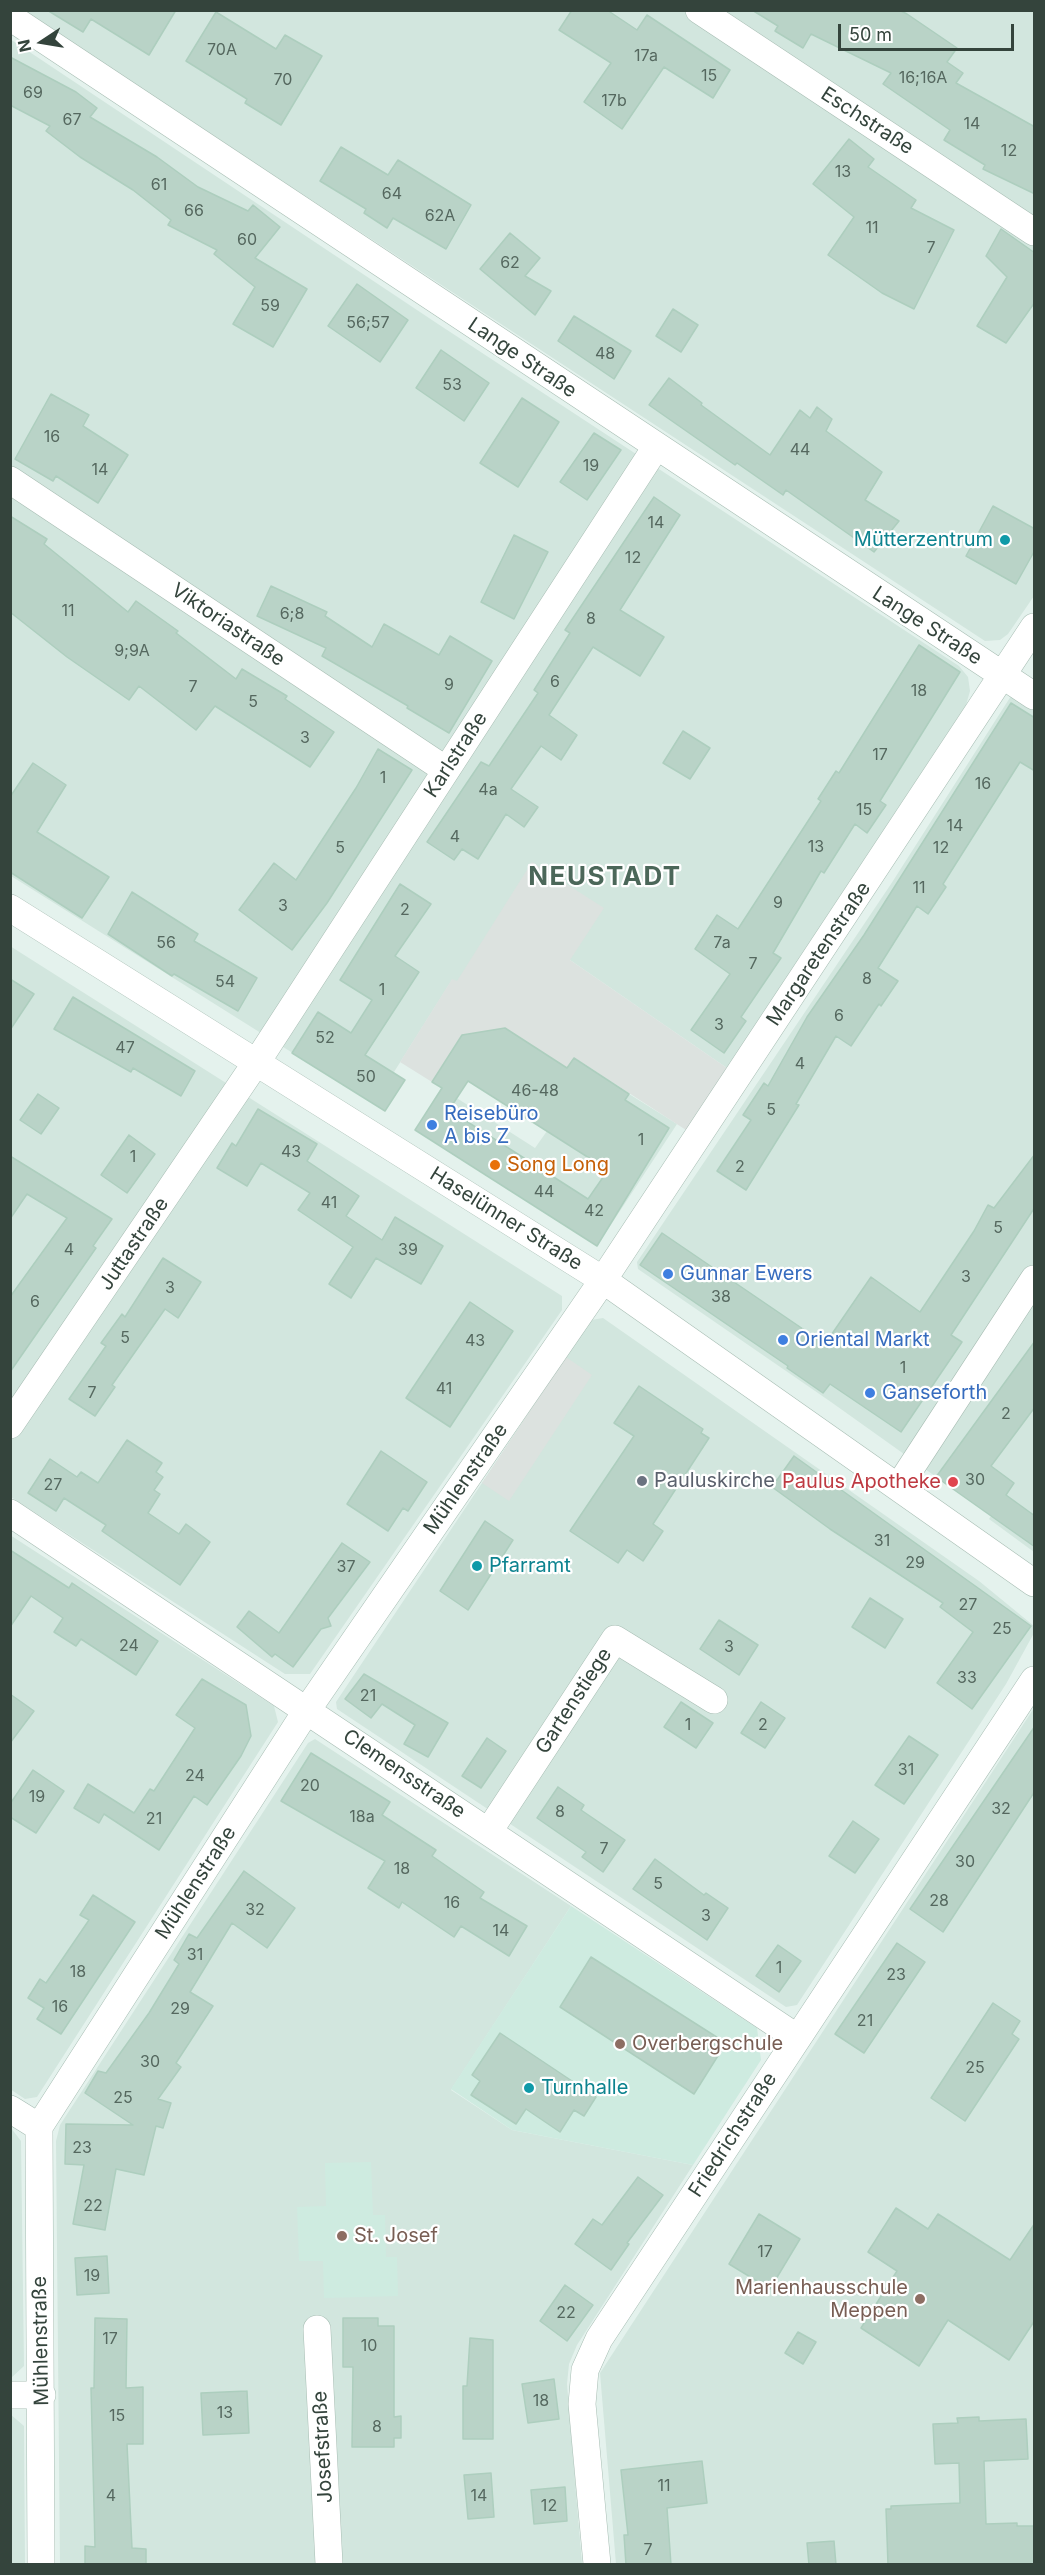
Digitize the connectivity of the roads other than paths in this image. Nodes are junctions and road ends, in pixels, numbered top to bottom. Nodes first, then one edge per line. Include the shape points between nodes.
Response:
1 (699, 10) edge
2 (10, 17) edge
3 (1035, 232) edge
4 (656, 447) junction
5 (10, 480) edge
6 (1035, 627) edge
7 (1003, 676) junction
8 (1035, 696) edge
9 (446, 770) junction
10 (10, 908) edge
11 (257, 1062) junction
12 (1035, 1279) edge
13 (603, 1280) junction
14 (10, 1425) edge
15 (899, 1486) junction
16 (10, 1513) edge
17 (987, 1551) junction
18 (1035, 1583) edge
19 (1035, 1596) edge
20 (1035, 1680) edge
21 (714, 1700) dead end
22 (307, 1710) junction
23 (489, 1831) junction
24 (796, 2037) junction
25 (10, 2109) edge
26 (39, 2127) junction
27 (317, 2329) dead end
28 (10, 2395) edge
29 (42, 2395) junction
30 (41, 2565) edge
31 (329, 2565) edge
32 (597, 2565) edge

1 - 3 street, Eschstraße
2 - 4 street, Lange Straße
4 - 7 street, Lange Straße
4 - 9 street, Karlstraße
5 - 9 street, Viktoriastraße
6 - 7 street, Margaretenstraße
7 - 8 street, Lange Straße
7 - 13 street, Margaretenstraße
9 - 11 street, Karlstraße
10 - 11 street, Haselünner Straße
11 - 13 street, Haselünner Straße
11 - 14 street, Juttastraße
12 - 15 street
13 - 15 street, Haselünner Straße
13 - 22 street, Mühlenstraße
15 - 17 street, Haselünner Straße
16 - 22 street, Clemensstraße
17 - 18 street, Haselünner Straße
17 - 19 street, Haselünner Straße
20 - 24 street, Friedrichstraße
21 - 23 street, Gartenstiege via 615,1639
22 - 23 street, Clemensstraße
22 - 26 street, Mühlenstraße
23 - 24 street, Clemensstraße
24 - 32 street, Friedrichstraße via 599,2339 585,2370 582,2403
25 - 26 street
26 - 29 street, Mühlenstraße
27 - 31 street, Josefstraße
28 - 29 street
29 - 30 street, Mühlenstraße

